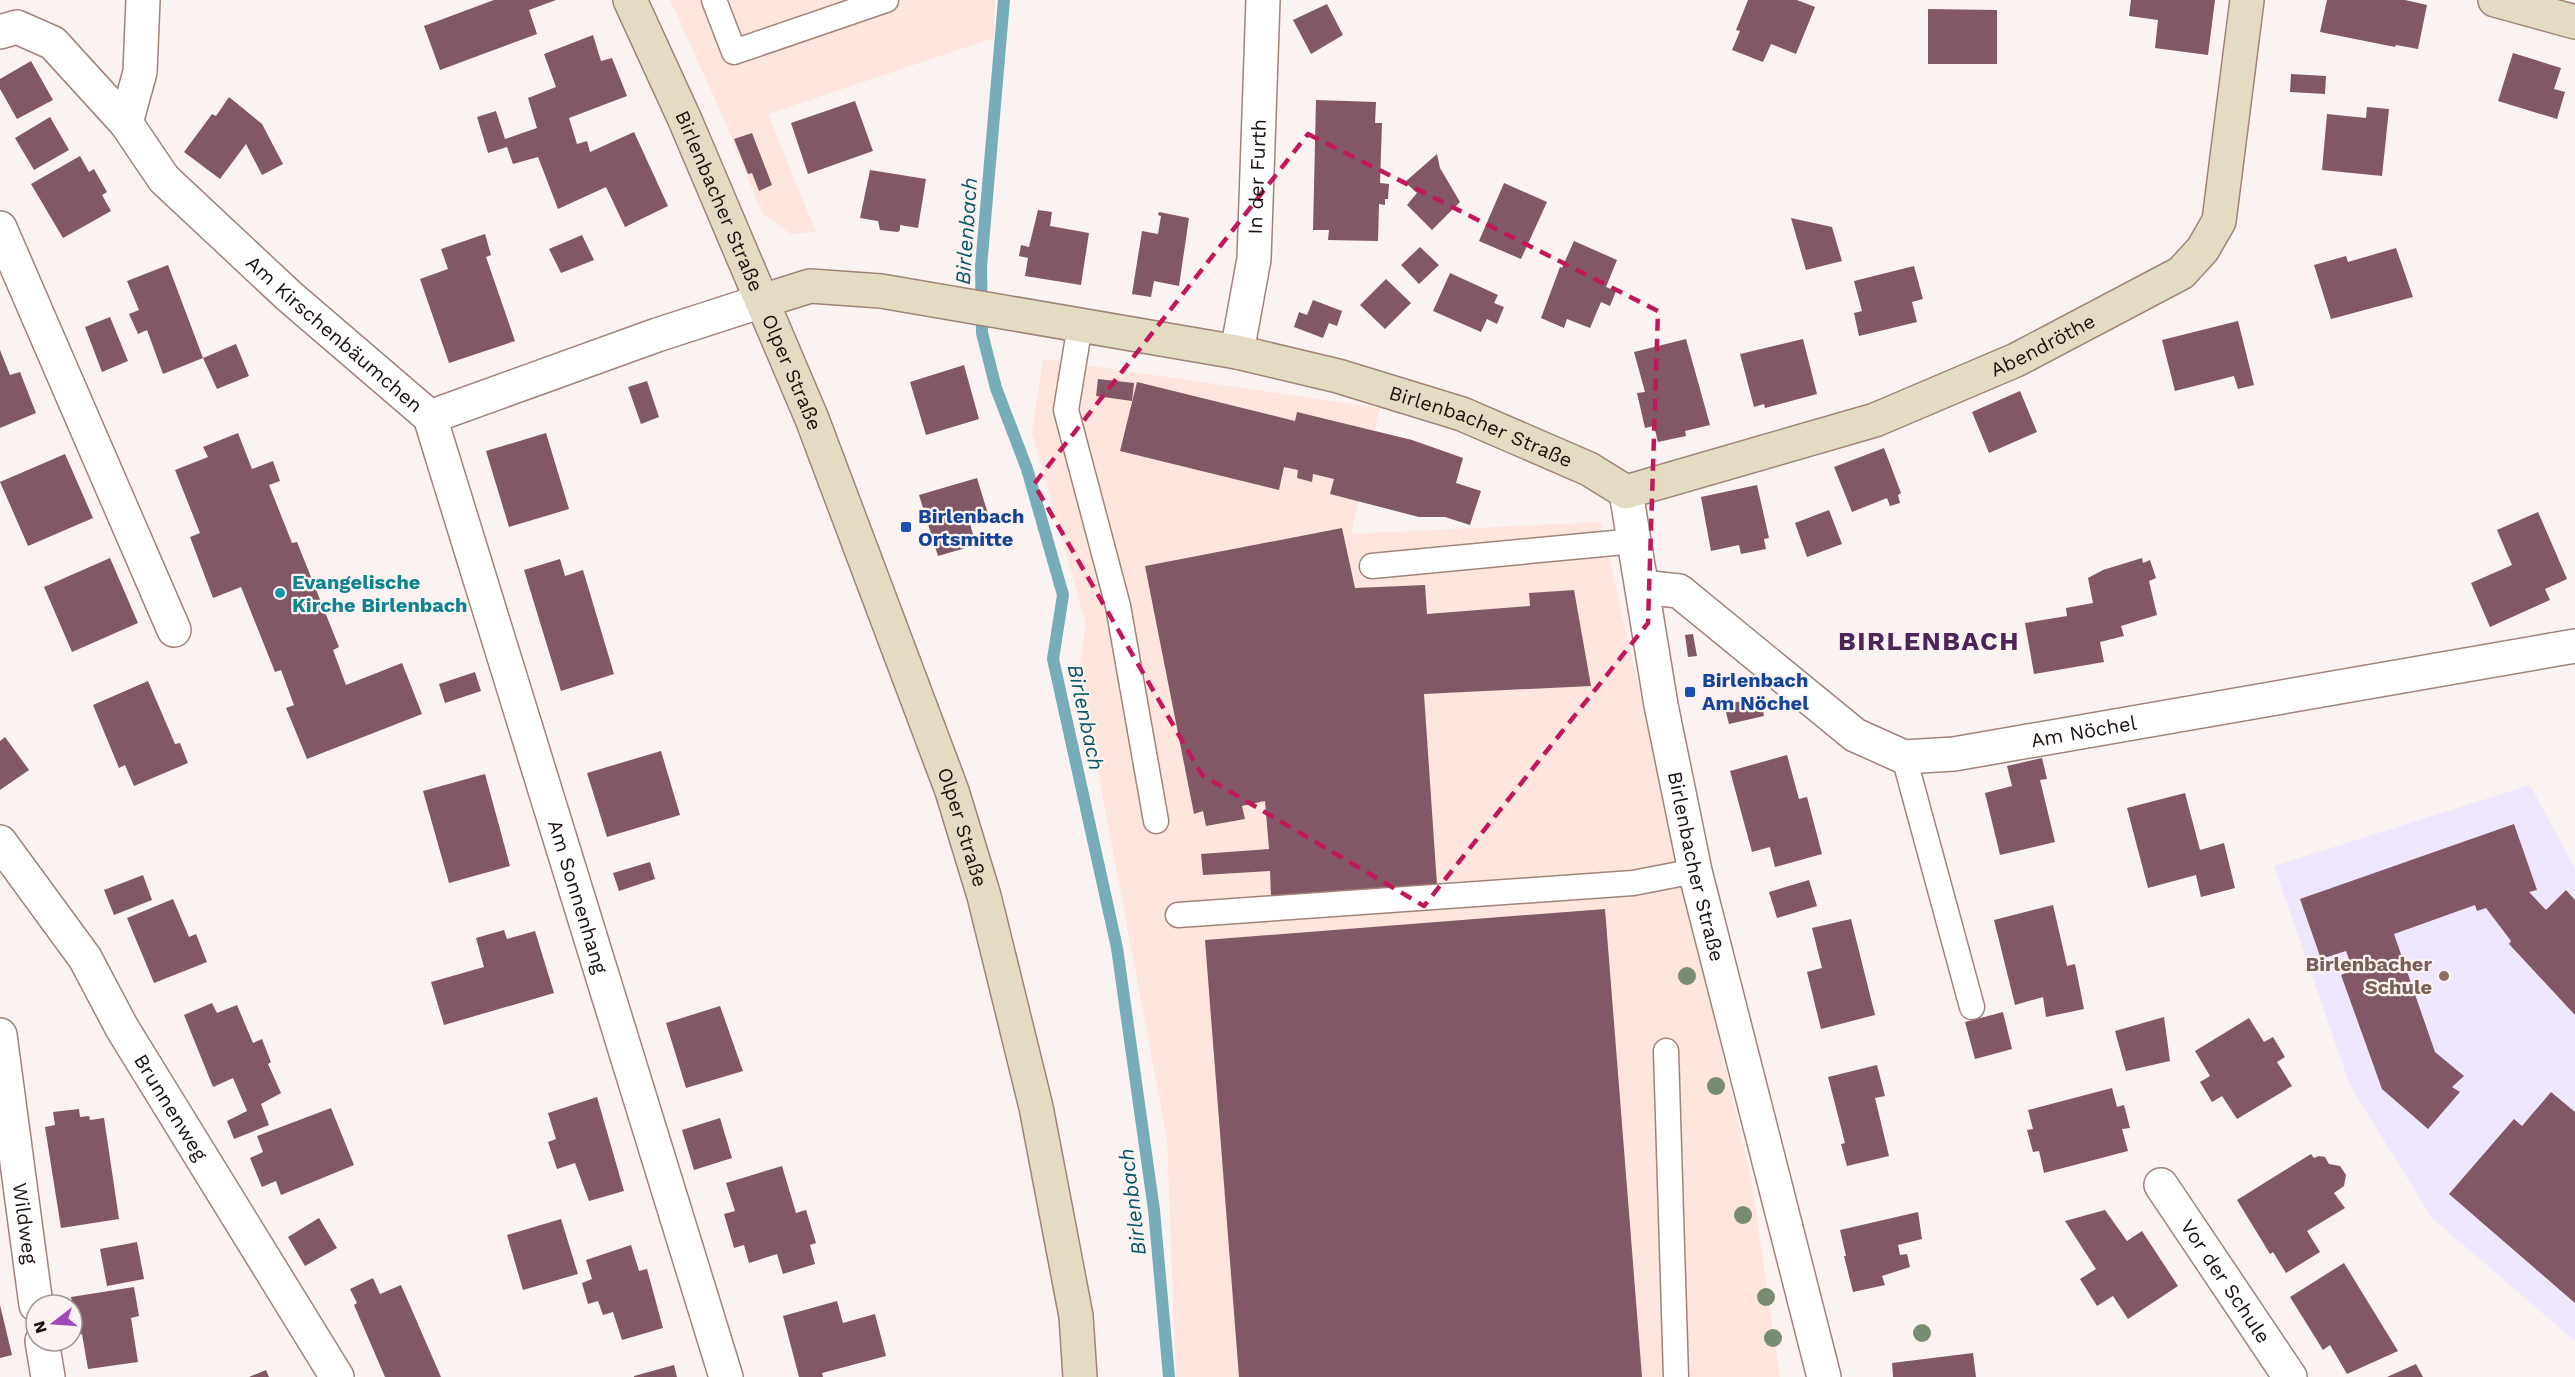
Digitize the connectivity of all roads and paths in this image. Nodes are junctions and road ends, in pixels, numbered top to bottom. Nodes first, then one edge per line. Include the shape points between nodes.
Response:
1 (143, 0) edge
2 (630, 0) edge
3 (714, 0) edge
4 (886, 0) edge
5 (1263, 0) edge
6 (2247, 0) edge
7 (2495, 0) edge
8 (2575, 22) edge
9 (0, 32) edge
10 (126, 123) junction
11 (0, 228) edge
12 (762, 301) junction
13 (1080, 325) junction
14 (1237, 352) junction
15 (430, 417) junction
16 (1626, 492) junction
17 (1635, 541) junction
18 (1372, 566) dead end
19 (1642, 587) junction
20 (174, 630) dead end
21 (2575, 646) edge
22 (1904, 757) junction
23 (1156, 821) dead end
24 (2, 854) edge
25 (1695, 871) junction
26 (1178, 915) dead end
27 (1972, 1007) dead end
28 (0, 1035) edge
29 (1666, 1051) dead end
30 (2161, 1185) dead end
31 (34, 1293) edge
32 (44, 1353) edge
33 (48, 1377) edge
34 (337, 1377) edge
35 (726, 1377) edge
36 (1080, 1377) edge
37 (1676, 1377) edge
38 (1824, 1377) edge
39 (2290, 1377) edge

1 - 10 street via 140,72
2 - 12 street, Birlenbacher Straße
3 - 4 lane via 734,52
5 - 14 street, In der Furth via 1254,259
6 - 16 street, Abendröthe via 2219,222 2203,249 2181,273 2016,360 1875,420
7 - 8 street
9 - 10 street, Am Kirschenbäumchen via 17,27 53,43
10 - 15 street, Am Kirschenbäumchen via 164,179 290,296
11 - 20 street
12 - 13 street, Birlenbacher Straße via 810,285 881,291
12 - 15 street, Am Kirschenbäumchen via 657,334
12 - 36 street, Olper Straße via 812,419 913,685 952,791 984,896 1036,1107 1076,1316
13 - 14 street, Birlenbacher Straße
13 - 23 lane via 1066,410 1118,606
14 - 16 street, Birlenbacher Straße via 1338,376 1462,414 1588,469
15 - 35 street, Am Sonnenhang
16 - 17 street, Birlenbacher Straße
17 - 18 lane
17 - 19 street, Birlenbacher Straße
19 - 22 street, Am Nöchel via 1679,591 1855,735
19 - 25 street, Birlenbacher Straße
21 - 22 street, Am Nöchel via 1954,754
22 - 27 lane
24 - 34 street, Brunnenweg via 85,958 122,1028
25 - 26 lane via 1634,884
25 - 38 street, Birlenbacher Straße
28 - 31 street, Wildweg
29 - 37 lane
30 - 39 street, Vor der Schule
32 - 33 street

